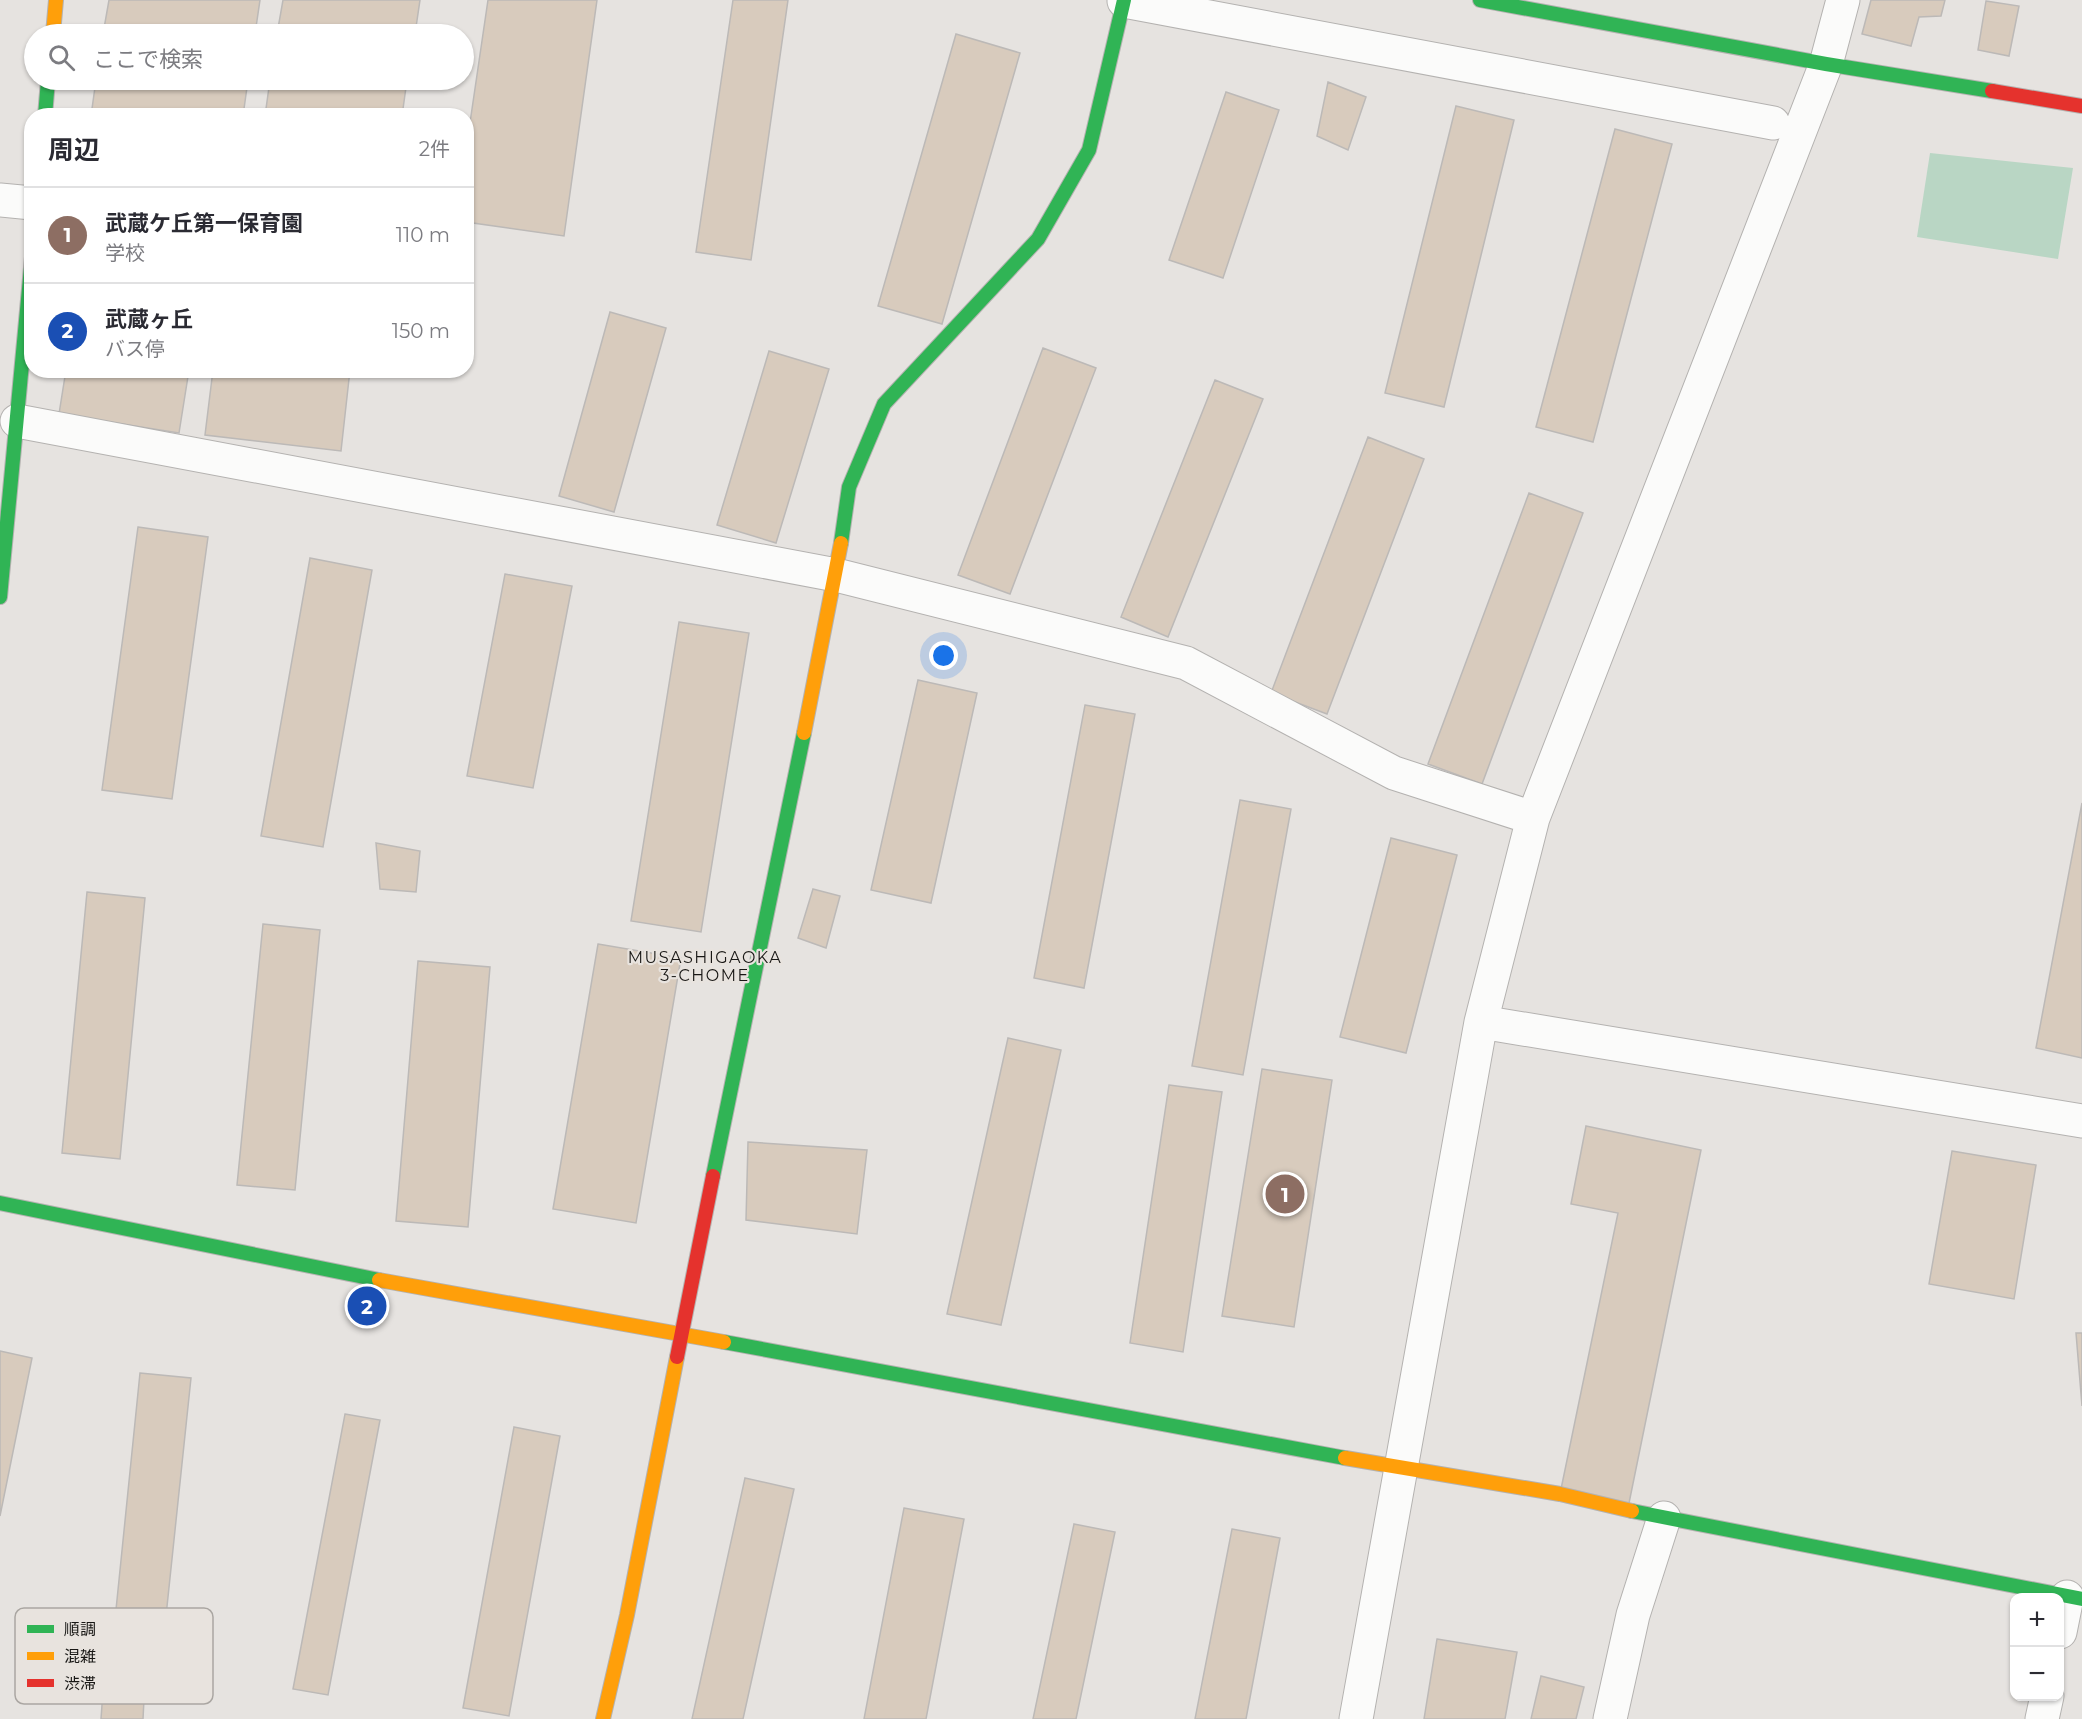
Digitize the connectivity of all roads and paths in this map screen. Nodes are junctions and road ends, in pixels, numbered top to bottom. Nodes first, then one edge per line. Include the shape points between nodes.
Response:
1 (56, 0) edge
2 (1119, 0) edge
3 (1124, 0) edge
4 (1480, 0) edge
5 (1843, 0) edge
6 (54, 24) edge
7 (1826, 64) junction
8 (47, 90) edge
9 (2082, 106) edge
10 (46, 108) edge
11 (1773, 123) dead end
12 (0, 200) edge
13 (24, 202) edge
14 (24, 344) edge
15 (17, 421) junction
16 (836, 575) junction
17 (0, 597) edge
18 (1533, 818) junction
19 (1481, 1022) junction
20 (2082, 1120) edge
21 (0, 1203) edge
22 (681, 1334) junction
23 (1399, 1468) junction
24 (1664, 1518) junction
25 (2074, 1598) edge
26 (2064, 1622) edge
27 (2046, 1701) edge
28 (603, 1719) edge
29 (1356, 1719) edge
30 (1610, 1719) edge
31 (2042, 1719) edge

1 - 6 street
2 - 3 street
3 - 11 street
3 - 16 street via 1089,150 1038,239 884,404 849,487
4 - 7 street
5 - 7 street
7 - 9 street
7 - 18 street
8 - 10 street
12 - 13 street
14 - 15 street
15 - 16 street
15 - 17 street
16 - 18 street via 1186,663 1394,773
16 - 22 street
18 - 19 street
19 - 20 street
19 - 23 street
21 - 22 street via 434,1291
22 - 23 street
22 - 28 street
23 - 24 street via 1560,1494
23 - 29 street
24 - 25 street
24 - 30 street via 1632,1616
25 - 26 street
27 - 31 street

